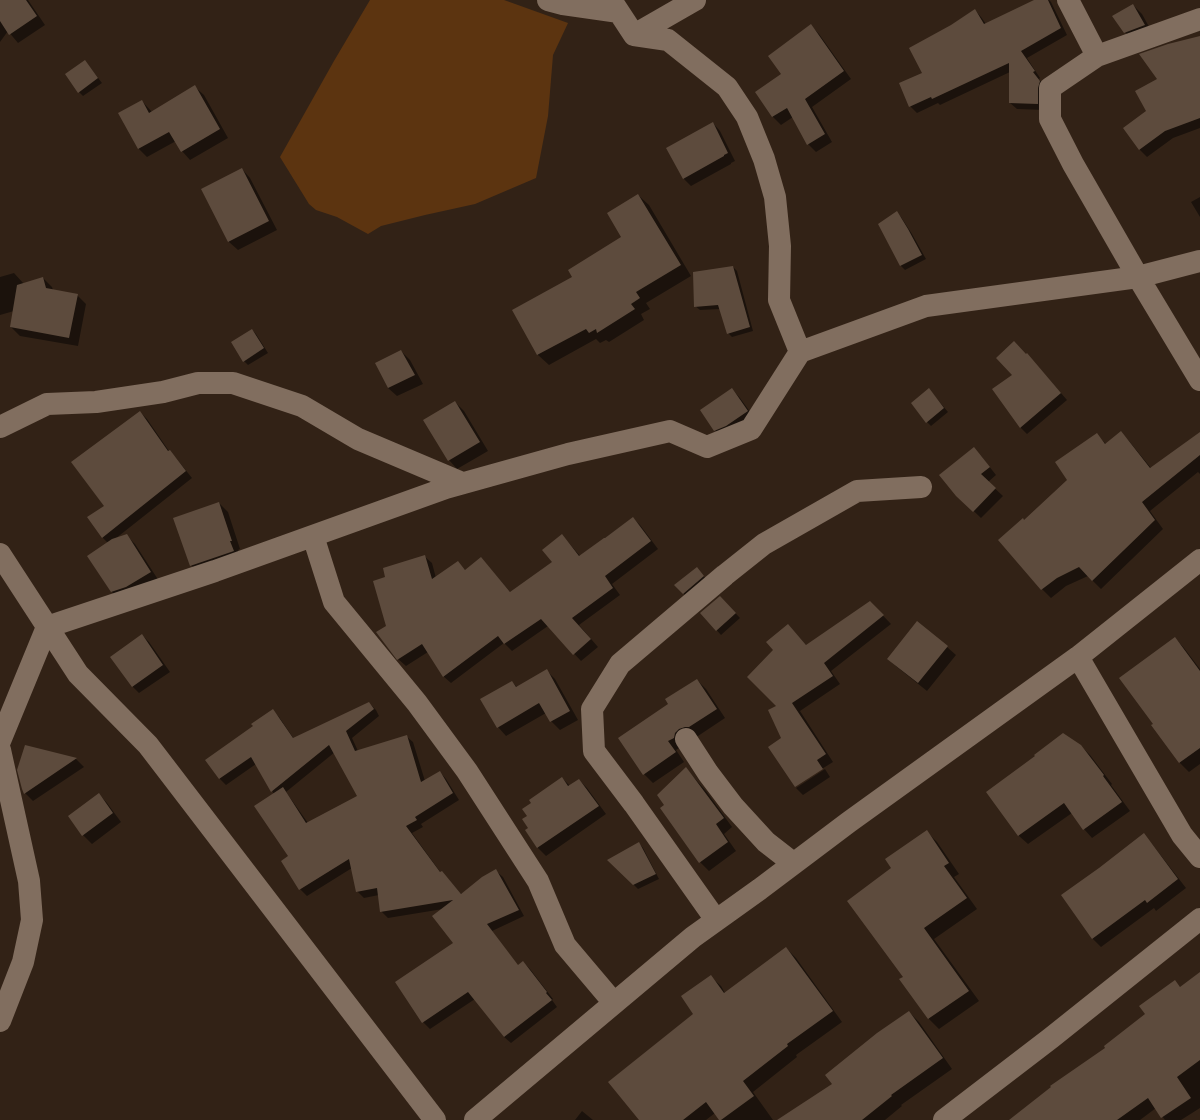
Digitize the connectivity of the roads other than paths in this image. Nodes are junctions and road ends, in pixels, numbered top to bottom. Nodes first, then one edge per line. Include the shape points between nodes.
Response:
1 (548, 0) edge
2 (695, 0) edge
3 (1068, 0) edge
4 (615, 6) edge
5 (1200, 19) edge
6 (634, 35) junction
7 (1097, 56) junction
8 (1200, 261) edge
9 (1138, 277) junction
10 (800, 352) junction
11 (1200, 380) edge
12 (0, 427) edge
13 (462, 483) junction
14 (921, 487) dead end
15 (313, 536) junction
16 (0, 554) edge
17 (1200, 560) edge
18 (47, 627) junction
19 (1078, 657) junction
20 (686, 739) dead end
21 (0, 741) edge
22 (0, 750) edge
23 (1200, 857) edge
24 (793, 863) junction
25 (1200, 919) edge
26 (716, 920) junction
27 (614, 1003) junction
28 (0, 1021) edge
29 (435, 1120) edge
30 (475, 1120) edge
31 (944, 1120) edge

1 - 4 street via 564,4
2 - 6 street
3 - 7 street
4 - 6 street
5 - 7 street
6 - 10 street via 668,40 727,87 747,117 775,197 780,246 779,300
7 - 9 street via 1050,88 1050,119
8 - 9 street
9 - 10 street via 926,306
9 - 11 street
10 - 13 street via 751,429 707,447 670,432 568,454
12 - 13 street via 47,404 96,402 163,392 198,383 233,384 302,406 358,439
13 - 15 street
14 - 26 street via 857,491 764,544 620,664 592,709 594,751
15 - 18 street
15 - 27 street via 334,602 417,703 467,771 538,881 565,945
16 - 18 street
17 - 19 street
18 - 21 street
18 - 29 street via 78,674 148,745
19 - 23 street via 1182,835
19 - 24 street
20 - 24 street via 733,806 766,842
22 - 28 street via 30,881 32,920 23,962
24 - 26 street
25 - 31 street
26 - 27 street
27 - 30 street

